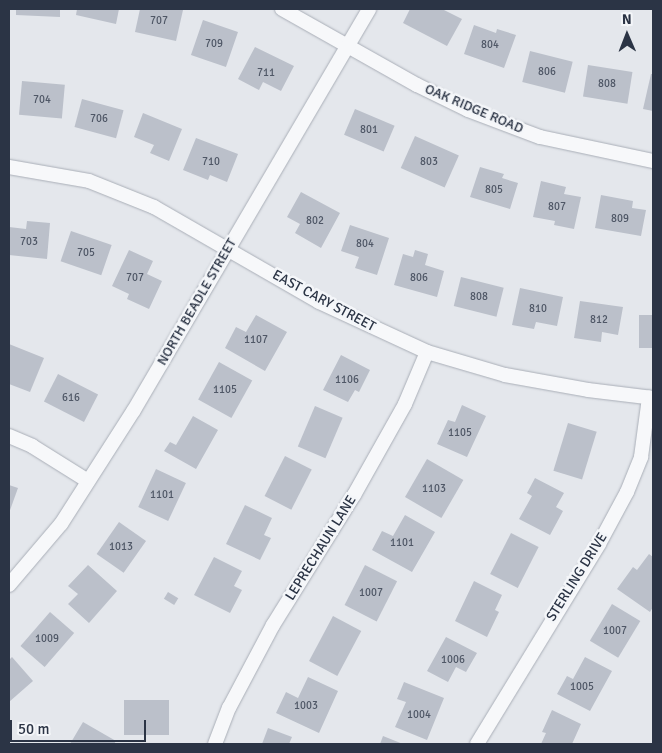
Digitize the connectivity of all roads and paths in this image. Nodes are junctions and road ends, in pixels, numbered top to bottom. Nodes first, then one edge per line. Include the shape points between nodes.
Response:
1 (282, 9) edge
2 (369, 9) edge
3 (347, 46) junction
4 (653, 161) edge
5 (9, 167) edge
6 (228, 248) junction
7 (427, 352) junction
8 (651, 398) edge
9 (9, 436) edge
10 (88, 481) junction
11 (9, 584) edge
12 (215, 744) edge
13 (477, 744) edge

1 - 3 street, OAK RIDGE ROAD
2 - 3 street, NORTH BEADLE STREET
3 - 4 street, OAK RIDGE ROAD via 468,110 540,137
3 - 6 street, NORTH BEADLE STREET
5 - 6 street, EAST CARY STREET via 89,181 154,207
6 - 7 street, EAST CARY STREET via 319,302
6 - 10 street, NORTH BEADLE STREET via 134,410
7 - 8 street, EAST CARY STREET via 504,375
7 - 12 street, LEPRECHAUN LANE via 405,404 354,495 273,625 229,708
8 - 13 street, STERLING DRIVE via 641,457 627,492
9 - 10 street via 32,446
10 - 11 street, NORTH BEADLE STREET via 61,524

